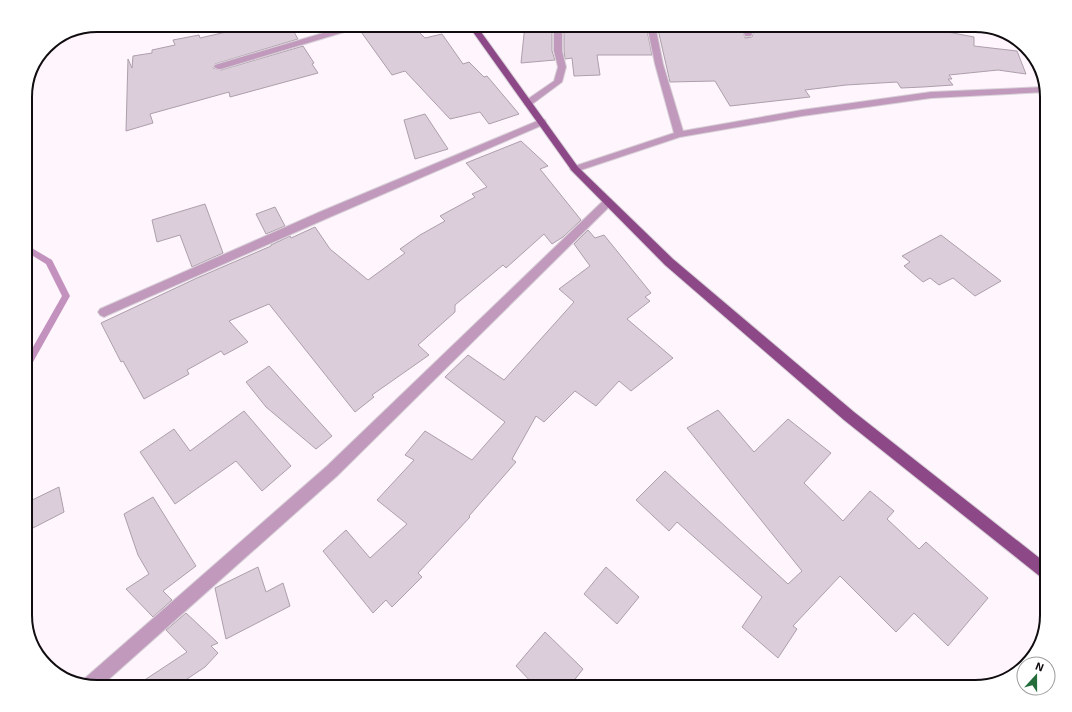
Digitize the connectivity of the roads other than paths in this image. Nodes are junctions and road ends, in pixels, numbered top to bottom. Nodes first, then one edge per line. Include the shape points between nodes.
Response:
1 (335, 32) edge
2 (477, 32) edge
3 (558, 32) edge
4 (652, 32) edge
5 (218, 67) dead end
6 (1039, 90) edge
7 (528, 103) junction
8 (542, 122) junction
9 (679, 134) junction
10 (575, 169) junction
11 (608, 202) junction
12 (104, 312) dead end
13 (1040, 567) edge
14 (96, 680) edge

1 - 5 street
2 - 7 main road
3 - 7 street via 558,51 562,67 558,82
4 - 9 street
6 - 9 street via 931,95
7 - 8 main road
8 - 10 main road
8 - 12 street
9 - 10 street
10 - 11 main road
11 - 13 main road via 669,262 849,416
11 - 14 street via 332,471

